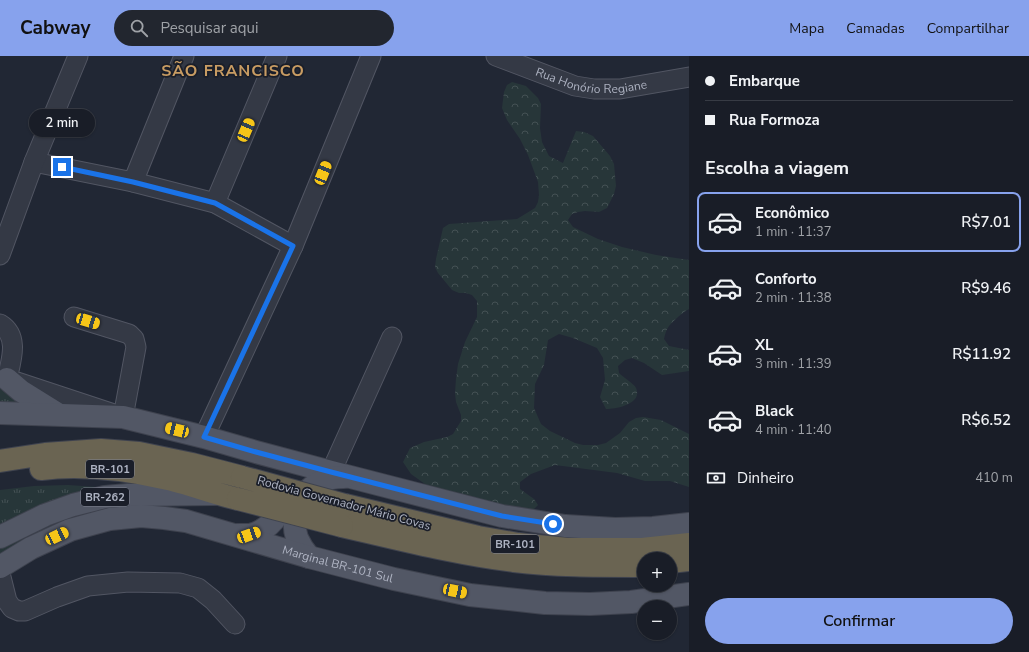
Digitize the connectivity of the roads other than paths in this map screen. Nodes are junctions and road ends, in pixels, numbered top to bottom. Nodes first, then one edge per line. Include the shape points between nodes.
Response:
1 (78, 56) edge
2 (184, 56) edge
3 (277, 56) edge
4 (371, 56) edge
5 (496, 56) edge
6 (689, 77) edge
7 (34, 162) junction
8 (133, 182) junction
9 (215, 203) junction
10 (293, 246) junction
11 (0, 255) edge
12 (74, 317) dead end
13 (0, 324) edge
14 (392, 337) dead end
15 (4, 378) edge
16 (0, 413) edge
17 (59, 415) junction
18 (123, 417) junction
19 (204, 437) junction
20 (0, 452) edge
21 (256, 452) junction
22 (45, 454) junction
23 (0, 461) edge
24 (339, 474) junction
25 (0, 475) edge
26 (228, 497) junction
27 (344, 516) junction
28 (689, 524) edge
29 (236, 535) junction
30 (0, 537) edge
31 (689, 544) edge
32 (309, 557) junction
33 (689, 560) edge
34 (677, 561) edge
35 (637, 566) edge
36 (0, 567) edge
37 (0, 573) edge
38 (689, 594) edge
39 (235, 624) dead end

1 - 7 street
2 - 8 street
3 - 9 street
4 - 10 street
5 - 6 street, Rua Honório Regiane via 575,86 594,89 620,89
7 - 8 street
7 - 11 street
8 - 9 street
9 - 10 street
10 - 19 street
12 - 18 street via 129,334 134,339 136,347
13 - 15 street via 11,337 13,347
14 - 24 street
15 - 17 main road
15 - 18 street
16 - 17 main road
17 - 18 main road
18 - 19 main road
19 - 21 main road
20 - 22 main road
21 - 24 main road
21 - 29 main road via 268,459 283,482 281,510 262,530 249,535
22 - 23 highway, Rodovia Governador Mário Covas / BR-101
22 - 27 highway, Rodovia Governador Mário Covas / BR-101, bridge via 101,450 139,453 242,477
24 - 28 main road via 502,516 565,526 622,529
24 - 32 main road via 309,490 301,500 296,513 297,538
25 - 26 highway, Rodovia Governador Mário Covas / BR-101 via 50,468 91,467 164,478
26 - 27 highway, Rodovia Governador Mário Covas / BR-101, bridge
26 - 30 main road, BR-262 via 128,494 105,497 73,504
27 - 31 highway, Rodovia Governador Mário Covas / BR-101 via 518,544 567,549 642,549
27 - 35 highway, Rodovia Governador Mário Covas / BR-101 via 477,556 561,566
29 - 32 main road, Marginal BR-101 Sul
29 - 36 main road, Marginal BR-101 Sul via 186,521 164,518 141,516 110,519 70,530 31,548
32 - 38 main road, Marginal BR-101 Sul via 470,595 545,603 631,602
33 - 34 highway
37 - 39 street via 7,601 12,608 19,611 25,611 88,586 128,582 180,583 198,588

